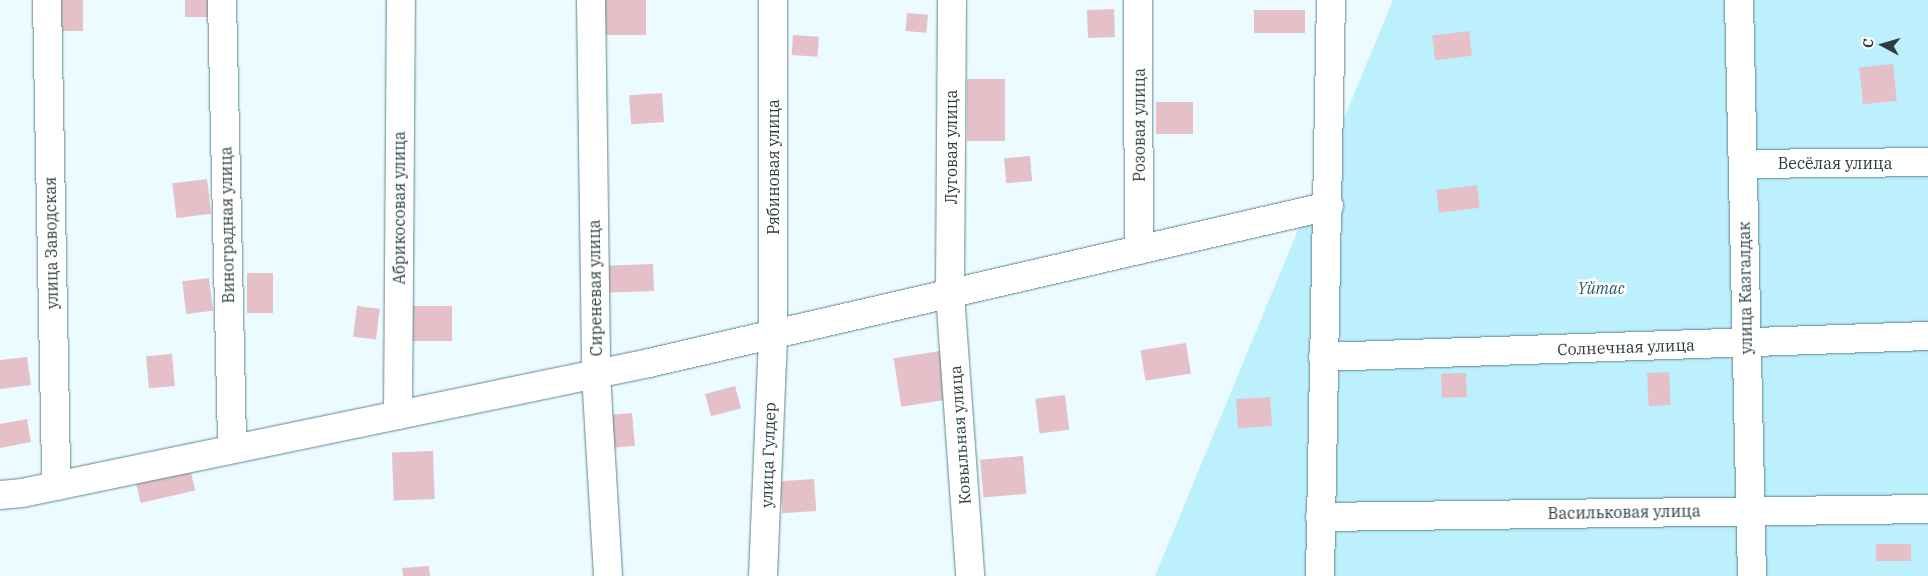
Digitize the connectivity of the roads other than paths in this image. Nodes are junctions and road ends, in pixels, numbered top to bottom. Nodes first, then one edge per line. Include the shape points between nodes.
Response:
1 (47, 0) edge
2 (222, 0) edge
3 (400, 0) edge
4 (591, 0) edge
5 (773, 0) edge
6 (952, 0) edge
7 (1138, 0) edge
8 (1336, 0) edge
9 (1739, 0) edge
10 (1928, 162) edge
11 (1743, 164) junction
12 (1329, 206) junction
13 (1139, 250) junction
14 (950, 294) junction
15 (773, 335) junction
16 (1928, 336) edge
17 (1747, 343) junction
18 (1324, 357) junction
19 (596, 374) junction
20 (398, 415) junction
21 (232, 449) junction
22 (56, 486) junction
23 (0, 495) edge
24 (1751, 509) junction
25 (1928, 509) edge
26 (1320, 517) junction
27 (608, 576) edge
28 (763, 576) edge
29 (970, 576) edge
30 (1320, 576) edge
31 (1752, 576) edge

1 - 22 street, улица Заводская
2 - 21 street, Виноградная улица
3 - 20 street, Абрикосовая улица
4 - 19 street, Сиреневая улица
5 - 15 street, Рябиновая улица
6 - 14 street, Луговая улица
7 - 13 street, Розовая улица
8 - 12 street
9 - 11 street, улица Казгалдак
10 - 11 street, Весёлая улица
11 - 17 street, улица Казгалдак
12 - 13 street
12 - 18 street
13 - 14 street
14 - 15 street
14 - 29 street, Ковыльная улица
15 - 19 street
15 - 28 street, улица Гулдер
16 - 17 street, Солнечная улица
17 - 18 street, Солнечная улица
17 - 24 street, улица Казгалдак
18 - 26 street
19 - 20 street
19 - 27 street, Сиреневая улица
20 - 21 street
21 - 22 street
22 - 23 street
24 - 25 street, Васильковая улица
24 - 26 street, Васильковая улица
24 - 31 street, улица Казгалдак
26 - 30 street

